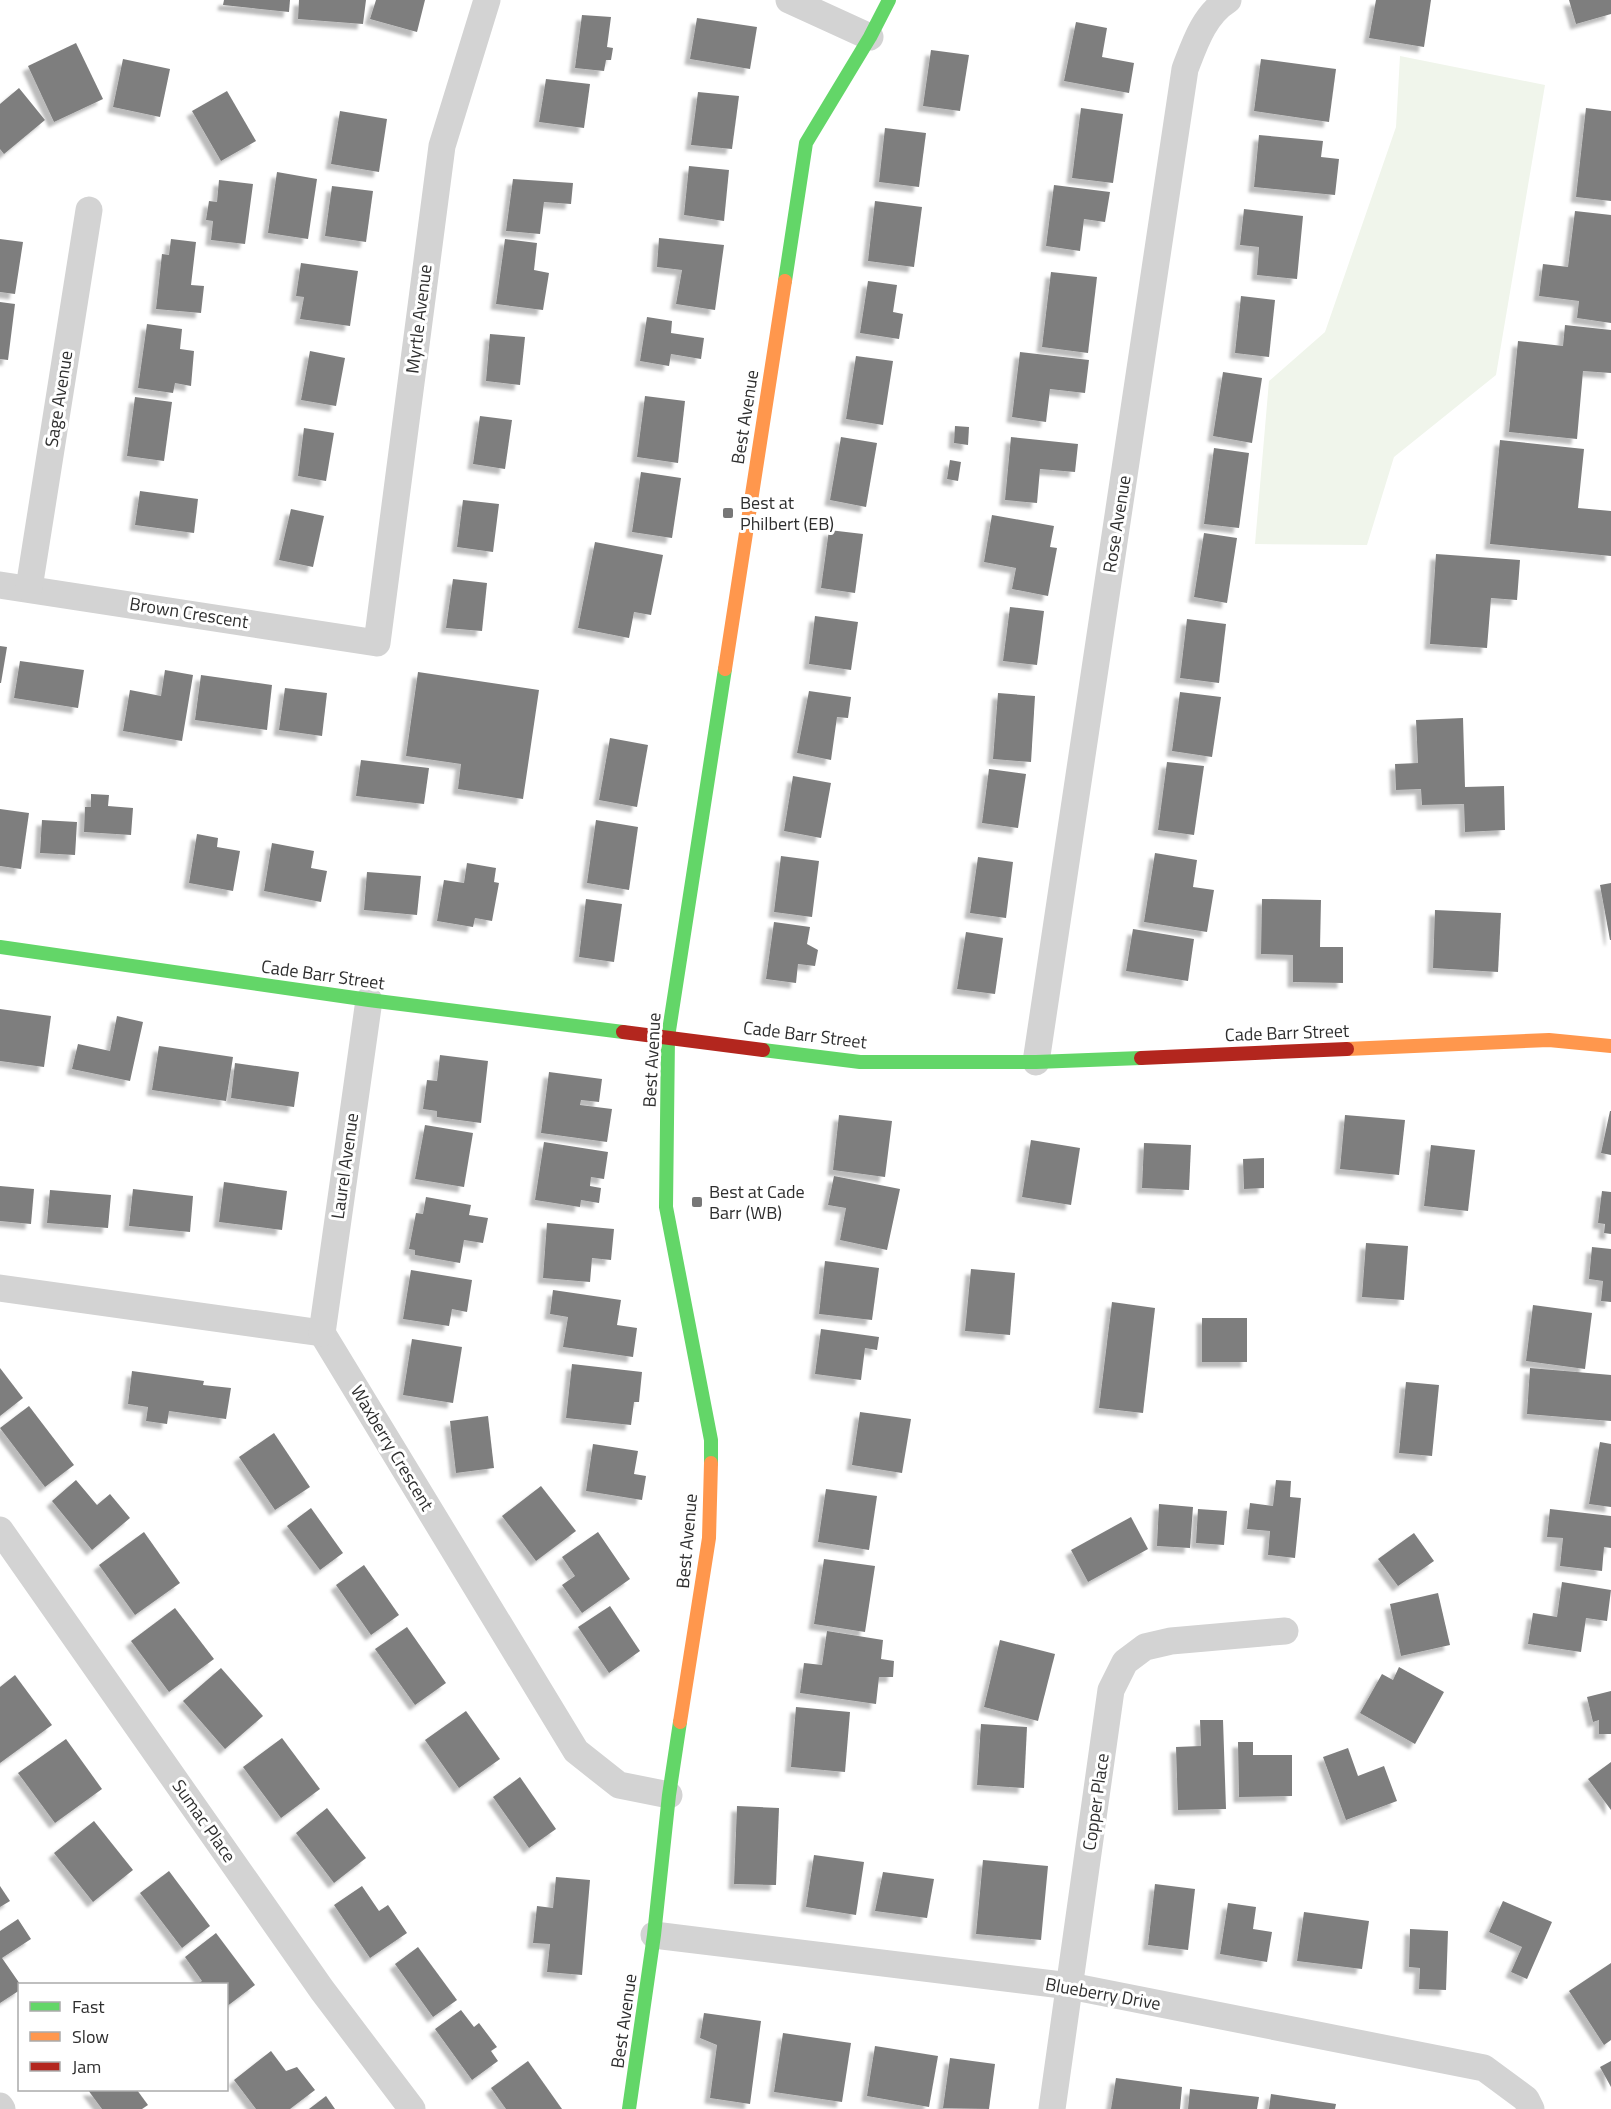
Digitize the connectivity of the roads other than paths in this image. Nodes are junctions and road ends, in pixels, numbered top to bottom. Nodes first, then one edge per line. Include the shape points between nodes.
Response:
1 (487, 0) edge
2 (789, 0) edge
3 (889, 0) edge
4 (1228, 0) edge
5 (870, 37) junction
6 (89, 210) dead end
7 (0, 585) edge
8 (29, 588) junction
9 (377, 643) joint
10 (0, 947) edge
11 (369, 1000) junction
12 (668, 1037) junction
13 (1611, 1046) edge
14 (1036, 1062) junction
15 (0, 1288) edge
16 (322, 1333) junction
17 (0, 1530) edge
18 (1285, 1631) dead end
19 (669, 1796) junction
20 (654, 1935) junction
21 (1070, 1986) junction
22 (412, 2109) edge
23 (629, 2109) edge
24 (1052, 2109) edge
25 (1531, 2109) edge

1 - 9 street, Myrtle Avenue via 442,146
2 - 5 street
3 - 5 street, Best Avenue
4 - 14 street, Rose Avenue via 1198,34 1185,69
5 - 12 street, Best Avenue via 806,143
6 - 8 street, Sage Avenue
7 - 8 street, Brown Crescent
8 - 9 street, Brown Crescent
10 - 11 street, Cade Barr Street
11 - 12 street, Cade Barr Street
11 - 16 street, Laurel Avenue
12 - 14 street, Cade Barr Street via 860,1062
12 - 19 street, Best Avenue via 666,1207 711,1440 709,1538
13 - 14 street, Cade Barr Street via 1549,1040
15 - 16 street
16 - 19 street, Waxberry Crescent via 576,1751 619,1785
17 - 22 street, Sumac Place via 322,1990
18 - 21 street, Copper Place via 1171,1641 1144,1647 1125,1662 1111,1690
19 - 20 street, Best Avenue
20 - 21 street, Blueberry Drive
20 - 23 street, Best Avenue
21 - 24 street, Copper Place
21 - 25 street, Blueberry Drive via 1484,2068 1527,2099

